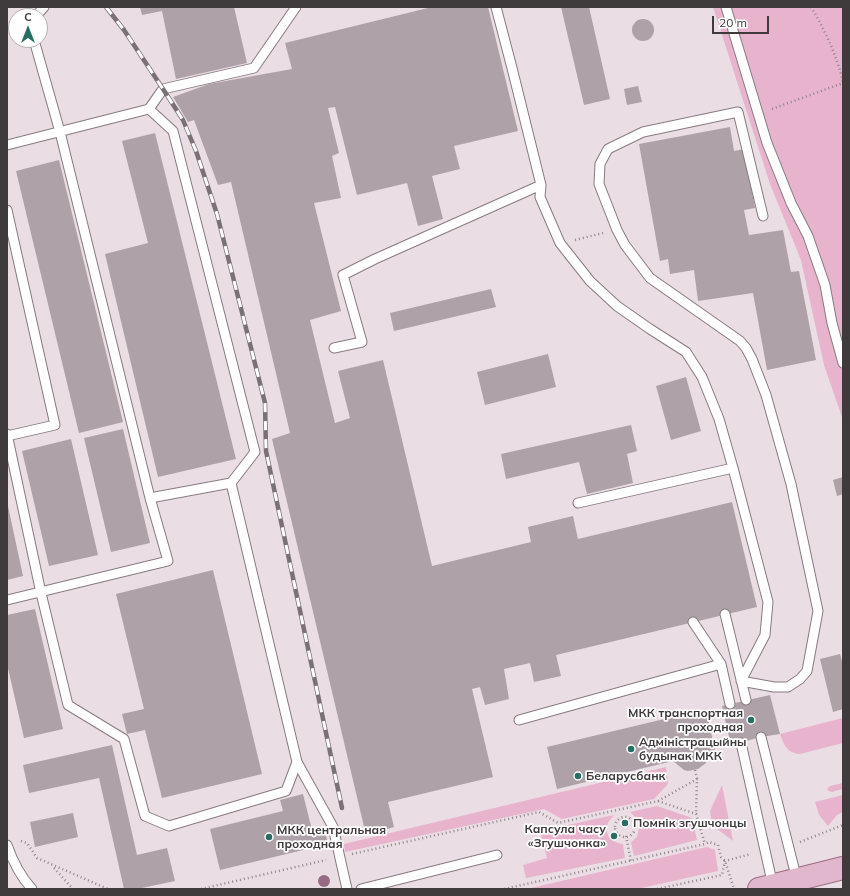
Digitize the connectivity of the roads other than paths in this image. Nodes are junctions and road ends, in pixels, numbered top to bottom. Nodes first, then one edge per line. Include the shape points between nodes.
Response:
1 (296, 7) edge
2 (496, 7) edge
3 (726, 7) edge
4 (36, 48) edge
5 (148, 109) junction
6 (60, 132) junction
7 (7, 145) edge
8 (541, 185) junction
9 (7, 210) edge
10 (763, 216) dead end
11 (334, 348) dead end
12 (843, 363) edge
13 (7, 435) edge
14 (733, 468) junction
15 (231, 483) junction
16 (150, 498) junction
17 (578, 504) dead end
18 (41, 593) junction
19 (7, 600) edge
20 (725, 614) dead end
21 (693, 622) dead end
22 (721, 664) junction
23 (741, 681) junction
24 (746, 700) dead end
25 (730, 704) dead end
26 (519, 720) dead end
27 (761, 737) dead end
28 (741, 743) dead end
29 (297, 762) junction
30 (7, 845) edge
31 (497, 855) dead end
32 (842, 872) edge
33 (797, 880) junction
34 (766, 887) edge
35 (32, 889) edge
36 (347, 889) edge
37 (361, 889) edge

1 - 5 lane via 254,68 163,89
2 - 8 lane
3 - 12 lane via 767,143 791,203 808,236 825,285
4 - 6 lane
5 - 6 lane
5 - 15 lane via 173,131 255,452
6 - 7 lane
6 - 16 lane
8 - 11 lane via 343,275 362,342
8 - 14 lane via 540,196 560,243 590,281 617,306 686,352 702,377 719,419
9 - 13 lane via 55,424
10 - 23 lane via 738,112 643,132 608,149 600,164 599,184 617,230 650,278 740,341 746,348 766,395 791,484 818,611 807,671 800,680 788,687
13 - 18 lane
14 - 17 lane
14 - 23 lane via 768,602 765,635
15 - 16 lane
15 - 29 lane
16 - 18 lane via 168,561
18 - 19 lane
18 - 29 lane via 68,705 124,739 145,816 169,826 286,791
20 - 23 lane
21 - 22 lane
22 - 25 lane
22 - 26 lane
23 - 24 lane
27 - 33 lane
28 - 34 lane via 766,851
29 - 36 lane via 333,827
30 - 35 lane via 22,878
31 - 37 lane
32 - 33 main road
33 - 34 main road

